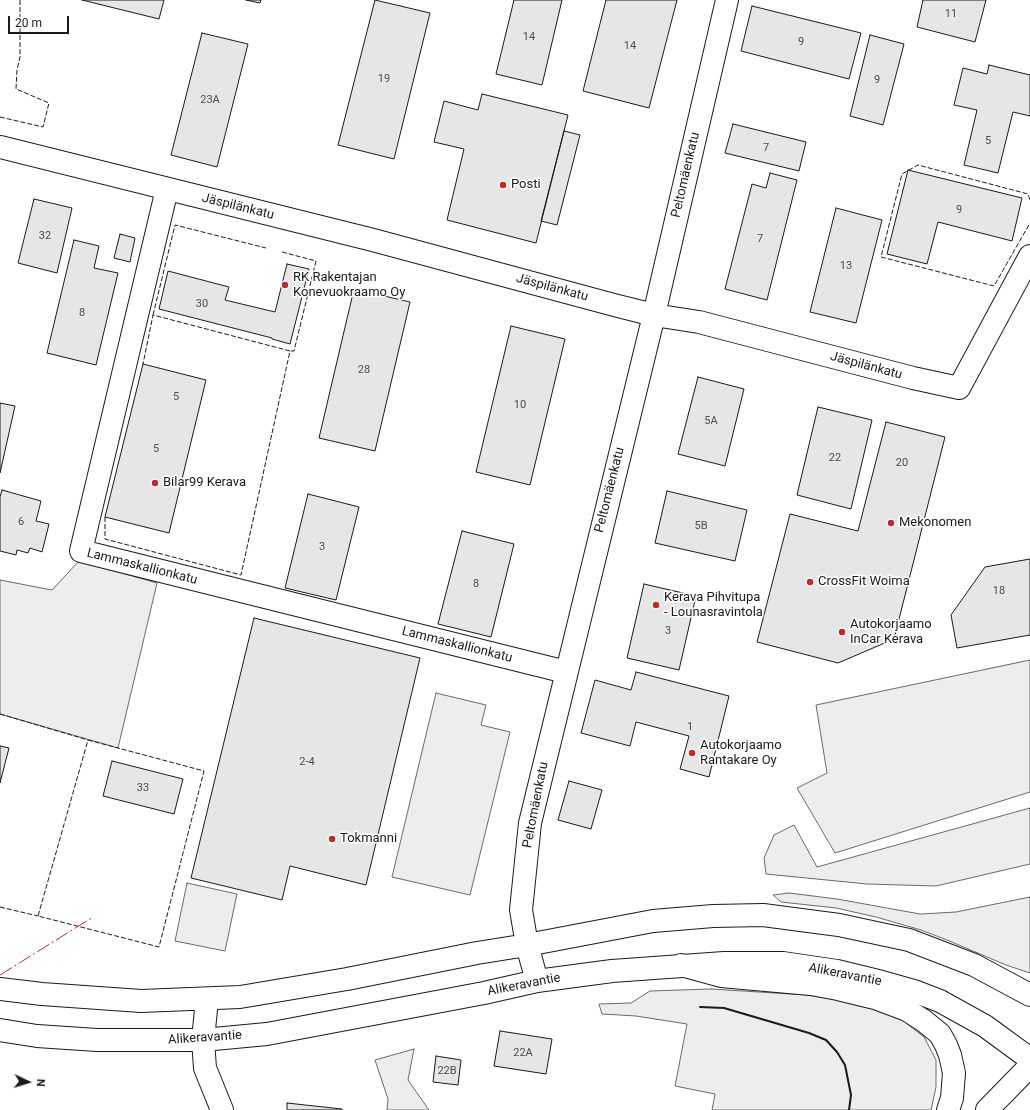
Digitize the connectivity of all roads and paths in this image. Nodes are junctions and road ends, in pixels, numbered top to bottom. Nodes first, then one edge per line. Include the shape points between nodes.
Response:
1 (727, 0) edge
2 (0, 147) edge
3 (167, 189) junction
4 (1030, 256) edge
5 (654, 315) junction
6 (566, 672) junction
7 (527, 945) junction
8 (681, 965) junction
9 (537, 981) junction
10 (0, 989) edge
11 (1030, 995) edge
12 (207, 999) junction
13 (0, 1030) edge
14 (203, 1040) junction
15 (1030, 1058) edge
16 (1030, 1066) edge
17 (222, 1110) edge
18 (948, 1110) edge
19 (987, 1110) edge

1 - 5 street, Peltomäenkatu
2 - 3 street, Jäspilänkatu
3 - 5 street, Jäspilänkatu via 373,240
3 - 6 street, Lammaskallionkatu via 81,552
4 - 5 street, Jäspilänkatu via 959,388 699,322
5 - 6 street, Peltomäenkatu
6 - 7 street, Peltomäenkatu via 530,823 521,910
7 - 9 street, Peltomäenkatu
7 - 11 street via 653,921 763,915 839,924 908,940 974,965
7 - 12 street via 240,997
8 - 9 street, Alikeravantie
8 - 15 street, Alikeravantie via 783,964 836,971 882,982 940,1001 985,1026
8 - 18 street via 721,976 838,989 875,998 907,1010 940,1034 946,1045 954,1073 952,1098
9 - 14 street, Alikeravantie via 275,1032
10 - 12 street via 141,1001
12 - 14 street
13 - 14 street, Alikeravantie via 37,1036 97,1040
14 - 17 street via 205,1068
16 - 19 street

